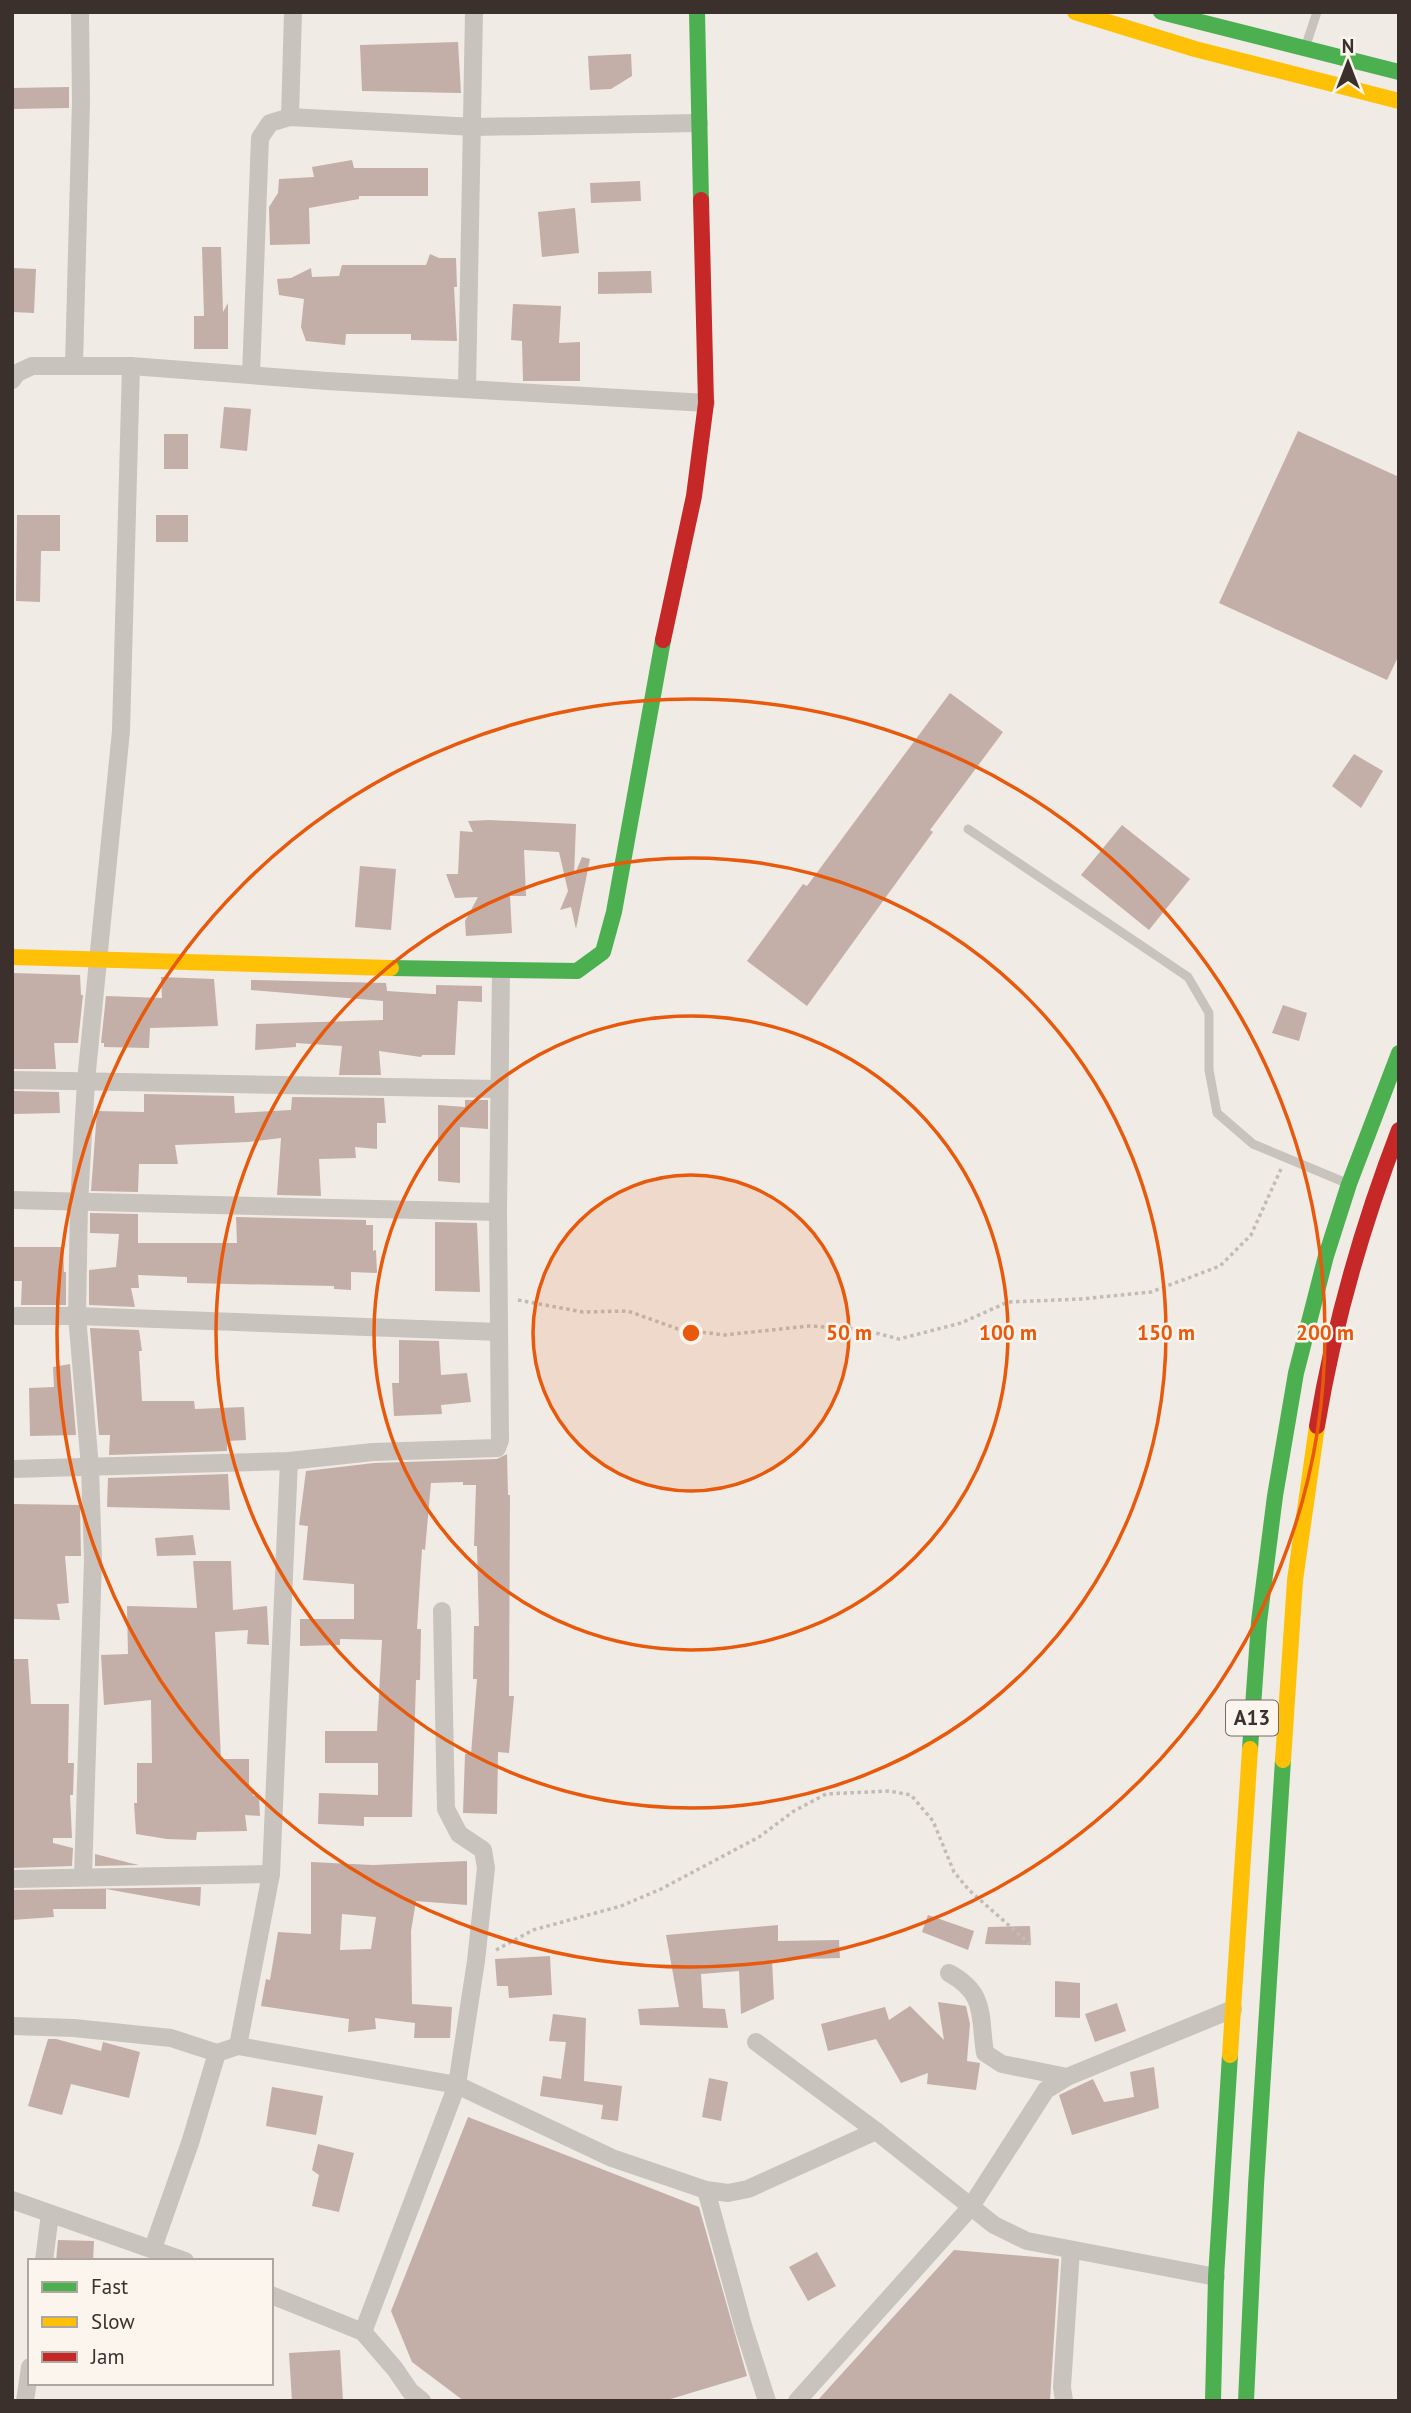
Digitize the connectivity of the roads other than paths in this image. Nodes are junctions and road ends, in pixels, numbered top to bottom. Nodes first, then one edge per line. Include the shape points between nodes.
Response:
1 (80, 12) edge
2 (293, 12) edge
3 (474, 12) edge
4 (696, 12) edge
5 (1075, 12) edge
6 (1161, 12) edge
7 (1317, 12) edge
8 (1304, 49) junction
9 (1399, 72) edge
10 (1399, 101) edge
11 (289, 117) junction
12 (699, 123) junction
13 (474, 127) junction
14 (74, 365) junction
15 (131, 366) junction
16 (251, 374) junction
17 (12, 380) edge
18 (467, 388) junction
19 (706, 403) junction
20 (968, 829) dead end
21 (12, 957) edge
22 (98, 958) junction
23 (500, 971) junction
24 (1399, 1053) edge
25 (12, 1080) edge
26 (86, 1081) junction
27 (498, 1089) junction
28 (1399, 1130) edge
29 (1349, 1184) junction
30 (12, 1200) edge
31 (79, 1203) junction
32 (498, 1212) junction
33 (12, 1316) edge
34 (77, 1316) junction
35 (499, 1332) junction
36 (289, 1461) junction
37 (90, 1467) junction
38 (12, 1469) edge
39 (442, 1611) dead end
40 (271, 1874) junction
41 (83, 1877) junction
42 (12, 1879) edge
43 (949, 1973) dead end
44 (1233, 2009) junction
45 (12, 2026) edge
46 (756, 2042) dead end
47 (238, 2046) junction
48 (218, 2053) junction
49 (1067, 2077) junction
50 (457, 2085) junction
51 (876, 2131) junction
52 (706, 2190) junction
53 (12, 2200) edge
54 (970, 2208) junction
55 (50, 2214) junction
56 (153, 2248) junction
57 (1070, 2250) junction
58 (44, 2259) edge
59 (180, 2259) edge
60 (1216, 2277) junction
61 (273, 2296) edge
62 (363, 2332) junction
63 (28, 2381) edge
64 (25, 2401) edge
65 (422, 2401) edge
66 (767, 2401) edge
67 (797, 2401) edge
68 (1064, 2401) edge
69 (1213, 2401) edge
70 (1246, 2401) edge

1 - 14 street
2 - 11 street
3 - 13 street
4 - 12 main road
5 - 10 main road via 1234,61
6 - 8 main road
7 - 8 lane
8 - 9 main road
11 - 13 street
11 - 16 street via 270,123 260,138
12 - 13 street
12 - 19 main road
13 - 18 street
14 - 15 street
14 - 17 street via 32,366
15 - 16 street
15 - 22 street via 121,731
16 - 18 street
18 - 19 street
19 - 23 main road via 694,496 603,952 578,971
20 - 29 lane via 1188,976 1209,1013 1209,1070 1217,1113 1253,1144
21 - 22 main road
22 - 23 main road
22 - 26 street
23 - 27 street
24 - 29 main road, A13
25 - 26 street
26 - 27 street
26 - 31 street
27 - 32 street
28 - 70 main road, A13 via 1354,1265 1326,1379 1305,1499 1291,1622 1252,2223
29 - 44 main road, A13 via 1296,1373 1275,1496 1259,1622
30 - 31 street
31 - 32 street
31 - 34 street
32 - 35 street
33 - 34 street
34 - 35 street
34 - 37 street
35 - 36 street via 497,1448 373,1452
36 - 37 street
36 - 40 street
37 - 38 street
37 - 41 street via 93,1560
39 - 50 street via 446,1809 459,1834 483,1850 486,1868
40 - 41 street
40 - 47 street
41 - 42 street
43 - 49 street via 966,1983 978,1999 985,2053 1002,2064
44 - 49 street
44 - 60 main road, A13
45 - 48 street via 171,2038
46 - 51 street
47 - 48 street
47 - 50 street
48 - 56 street
49 - 54 street via 1046,2090
50 - 52 street via 612,2158
50 - 62 street
51 - 52 street via 748,2189 728,2193
51 - 54 street
52 - 66 street
53 - 55 street
54 - 57 street via 1027,2241
54 - 67 street
55 - 56 street
55 - 58 street
56 - 59 street
57 - 60 street
57 - 68 street
60 - 69 main road, A13
61 - 62 street
62 - 65 street
63 - 64 street

